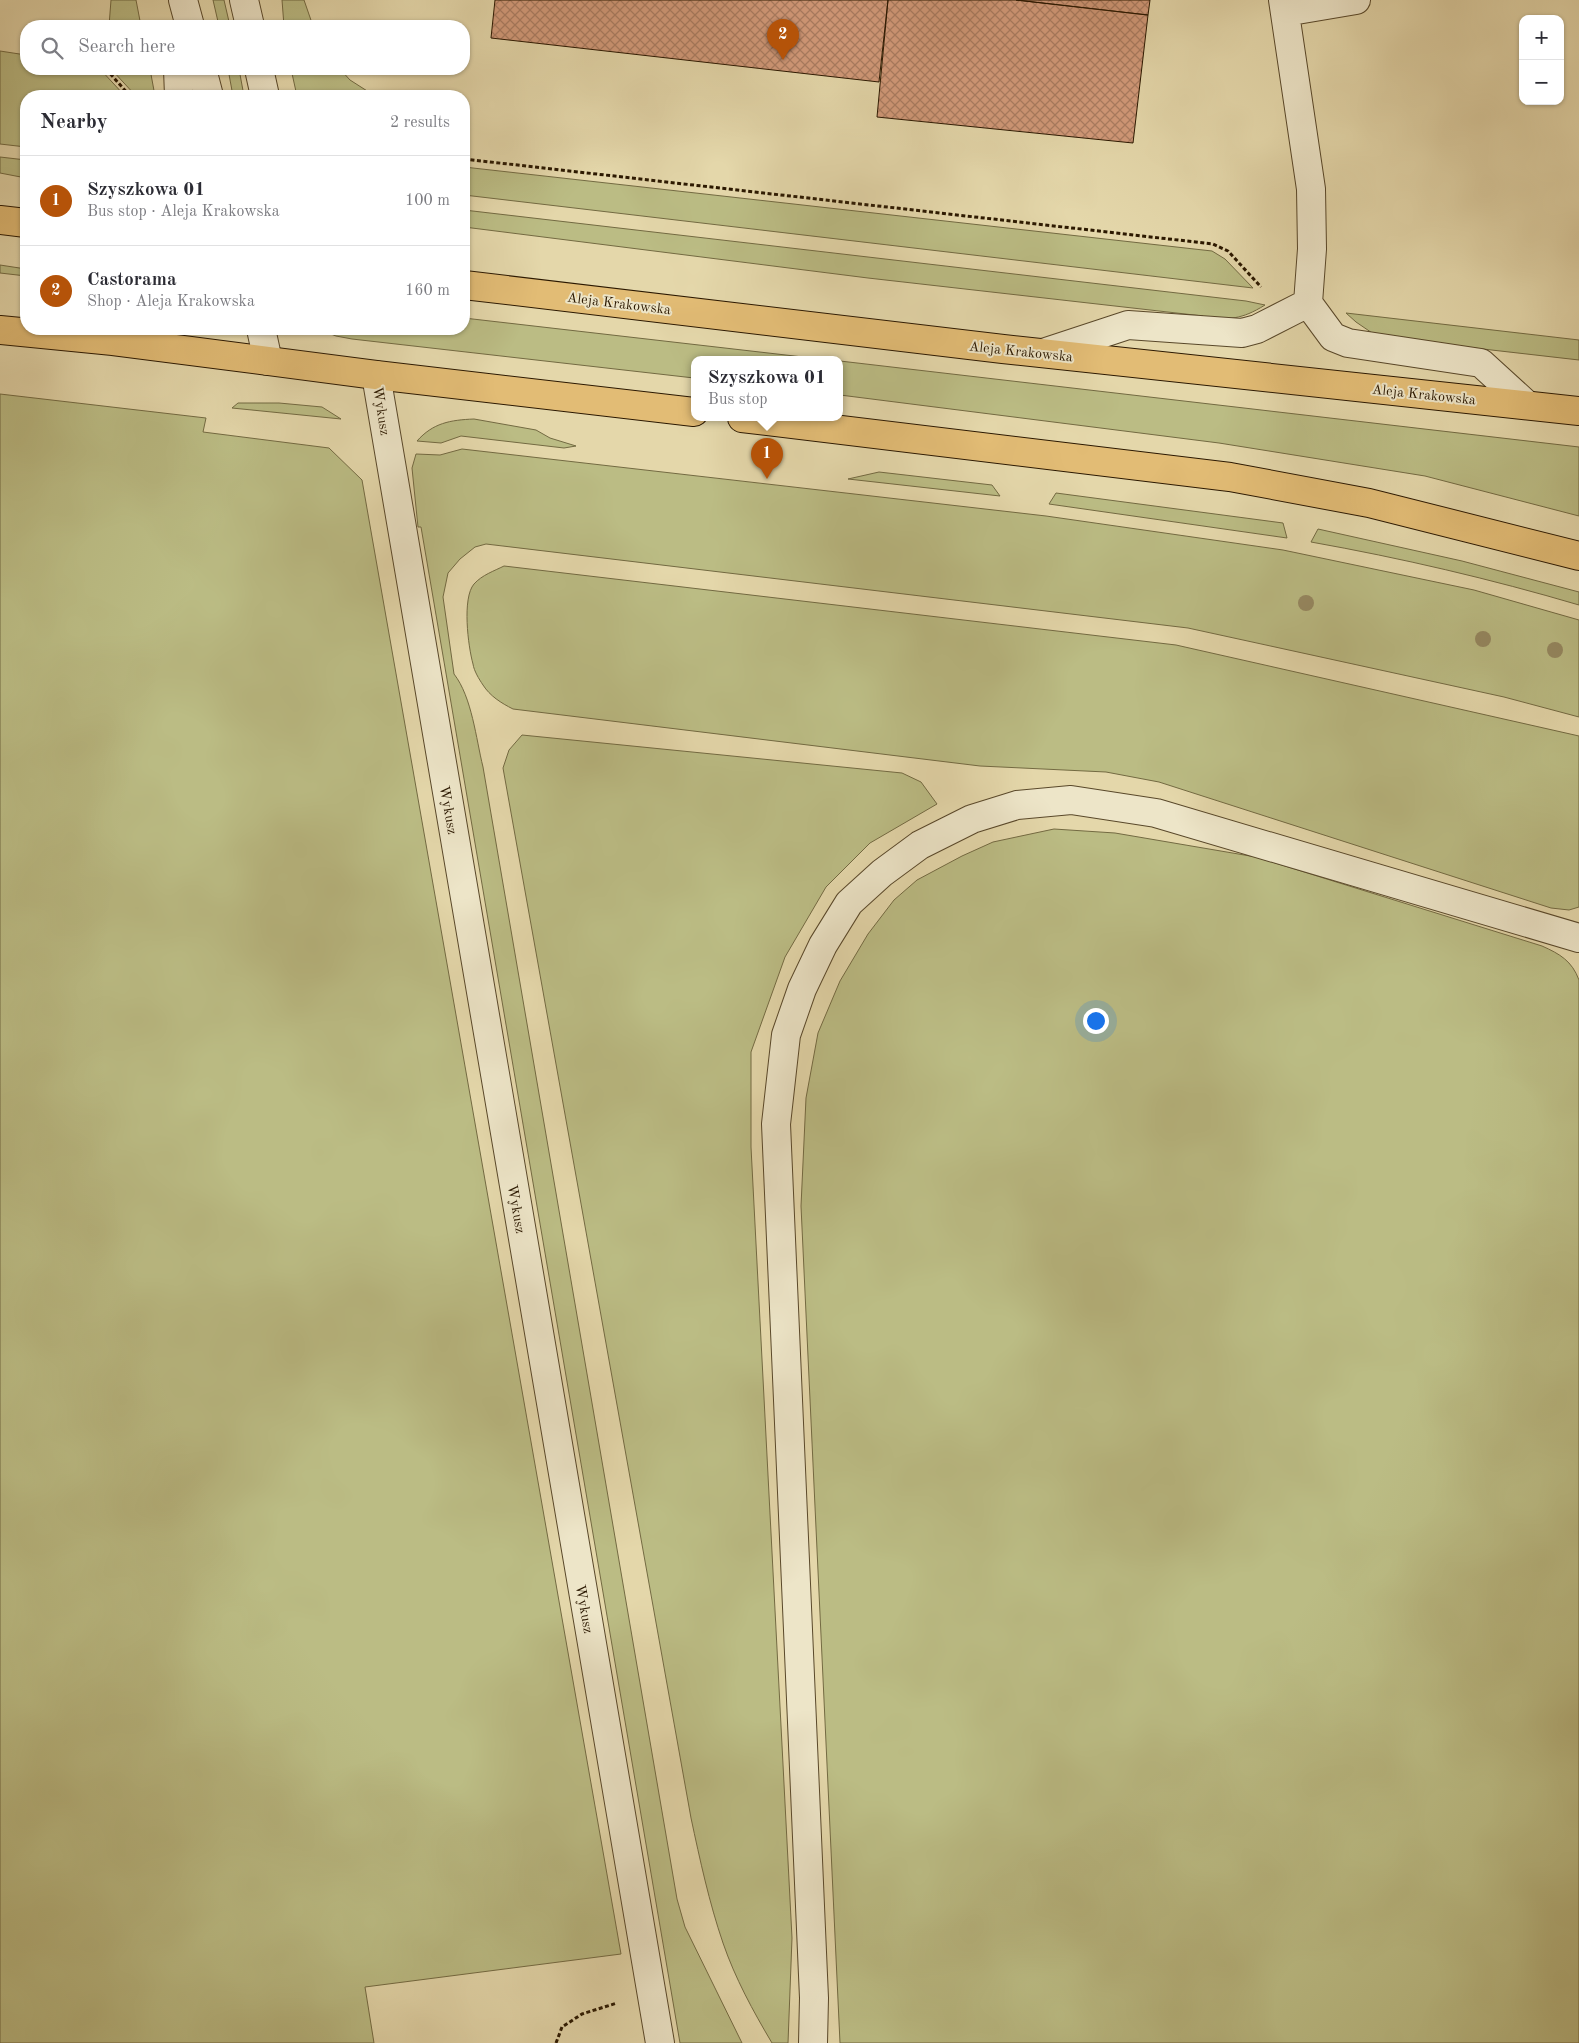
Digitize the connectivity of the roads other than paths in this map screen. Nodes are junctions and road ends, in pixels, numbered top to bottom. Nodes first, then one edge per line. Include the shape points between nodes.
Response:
1 (176, 0) edge
2 (183, 0) edge
3 (244, 0) edge
4 (1356, 0) edge
5 (1284, 6) edge
6 (177, 20) edge
7 (188, 20) edge
8 (249, 20) edge
9 (178, 75) edge
10 (204, 75) edge
11 (260, 75) edge
12 (179, 90) edge
13 (207, 90) edge
14 (263, 90) edge
15 (0, 220) edge
16 (20, 222) edge
17 (470, 286) edge
18 (1308, 303) junction
19 (0, 330) edge
20 (20, 332) edge
21 (51, 335) edge
22 (262, 335) edge
23 (271, 335) edge
24 (1043, 353) junction
25 (268, 361) junction
26 (376, 375) junction
27 (1527, 405) junction
28 (1579, 411) edge
29 (691, 412) edge
30 (767, 421) edge
31 (1579, 556) edge
32 (1579, 938) edge
33 (660, 2043) edge
34 (813, 2043) edge

1 - 6 street
2 - 7 street
3 - 8 street
4 - 5 street
5 - 18 street via 1311,189 1312,249
9 - 12 street
10 - 13 street
11 - 14 street
15 - 16 main road
17 - 24 main road, Aleja Krakowska
18 - 24 street via 1257,329 1242,333 1128,325
18 - 27 street via 1333,337 1348,343 1482,363
19 - 20 main road
21 - 25 main road
22 - 25 street
23 - 25 street
24 - 27 main road, Aleja Krakowska
25 - 26 main road
26 - 29 main road
26 - 33 street, Wykusz
27 - 28 main road, Aleja Krakowska
30 - 31 main road via 1230,477 1369,503
32 - 34 street via 1156,813 1071,800 1017,805 972,819 920,845 849,903 802,989 786,1035 776,1124 814,1998

